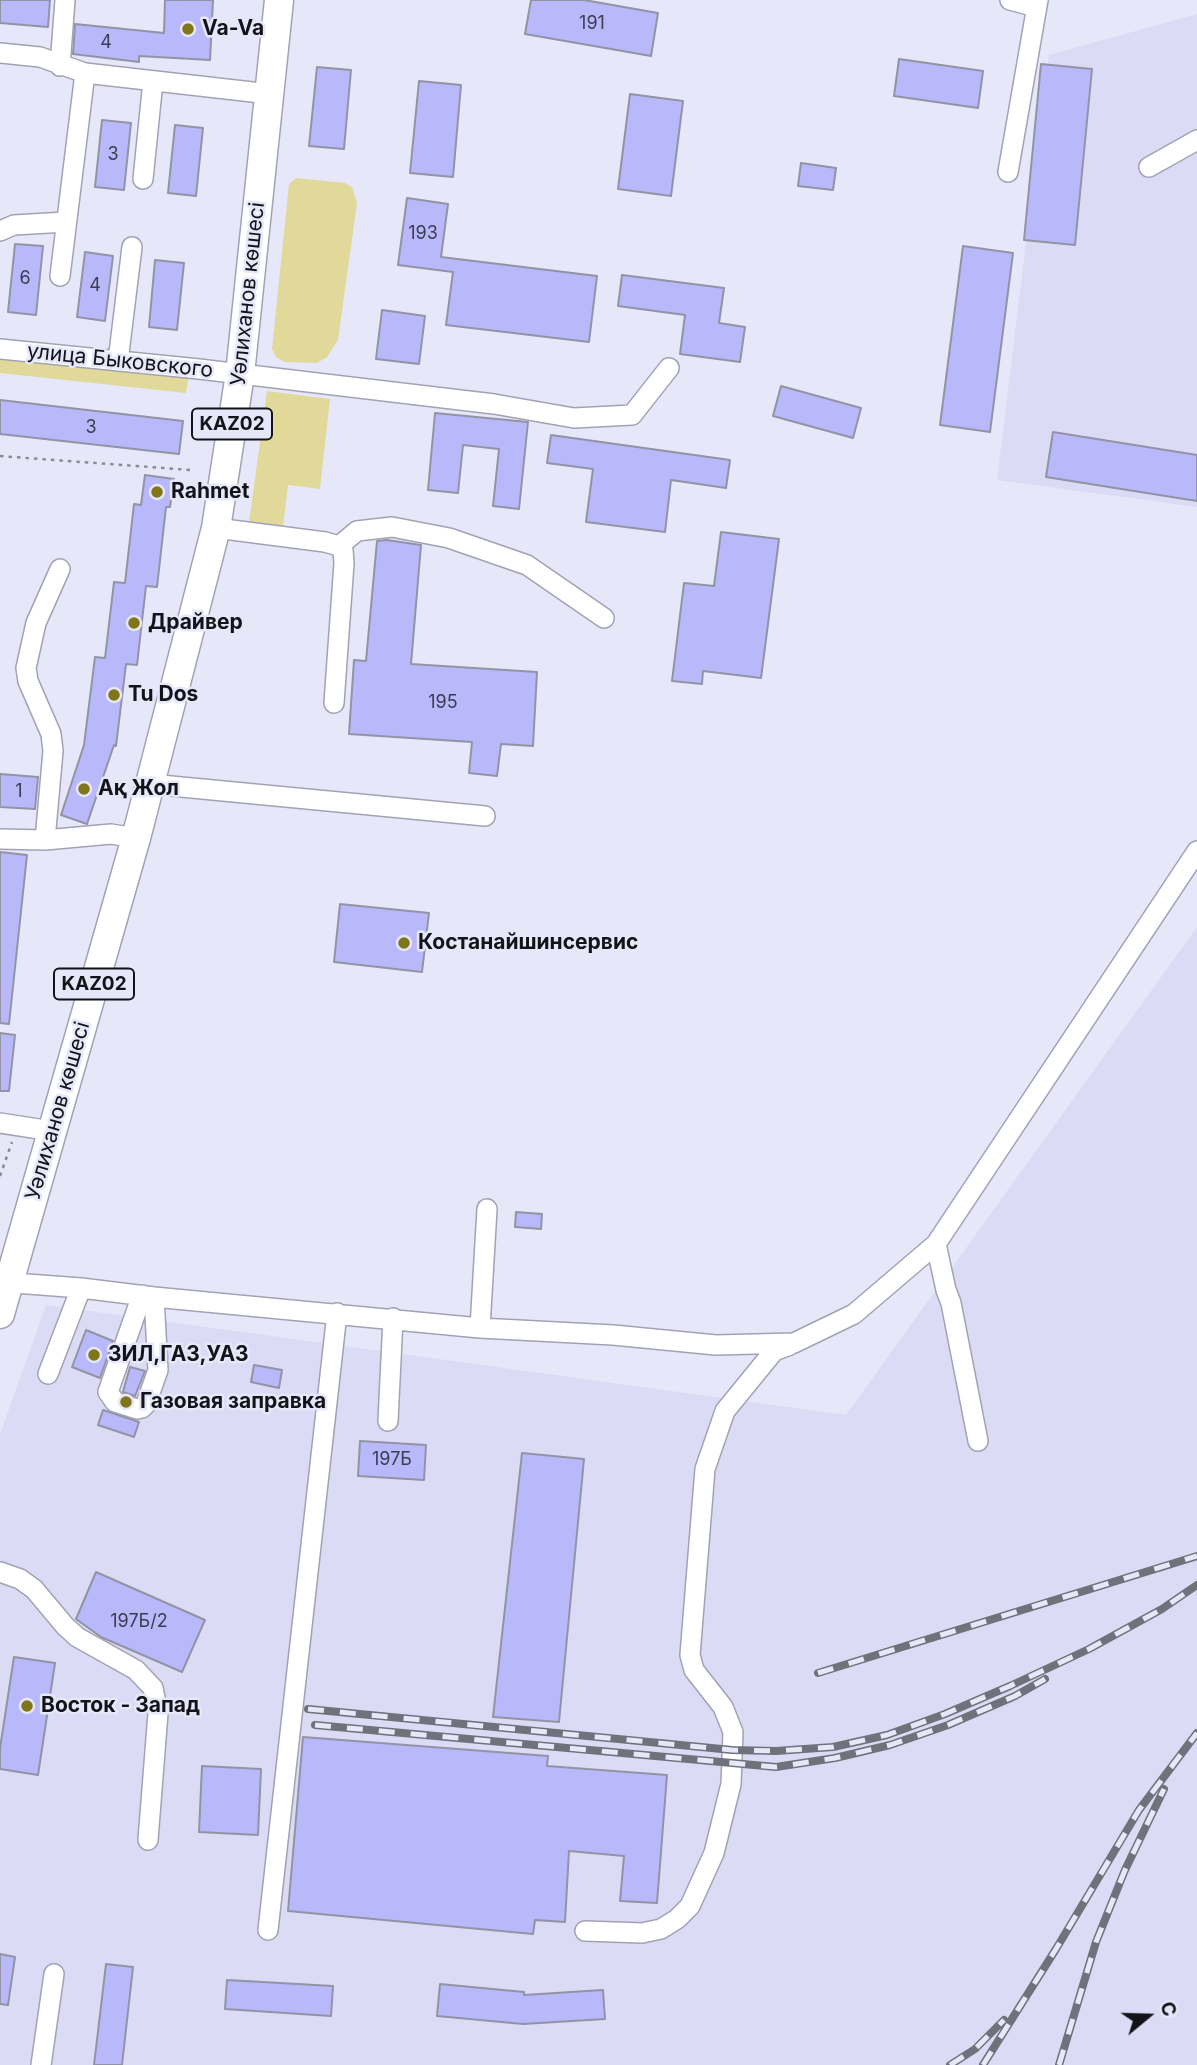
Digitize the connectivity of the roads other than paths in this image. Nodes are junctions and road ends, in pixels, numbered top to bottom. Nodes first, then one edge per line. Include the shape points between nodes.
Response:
1 (65, 0) edge
2 (279, 0) edge
3 (1010, 0) edge
4 (1037, 4) edge
5 (0, 53) edge
6 (60, 66) junction
7 (85, 73) junction
8 (153, 81) junction
9 (270, 94) junction
10 (1197, 140) edge
11 (1149, 167) dead end
12 (1008, 173) dead end
13 (143, 178) dead end
14 (66, 222) junction
15 (0, 231) edge
16 (132, 247) dead end
17 (60, 276) dead end
18 (0, 349) edge
19 (118, 361) junction
20 (669, 368) dead end
21 (240, 374) junction
22 (216, 528) junction
23 (339, 546) junction
24 (60, 569) dead end
25 (604, 618) dead end
26 (334, 703) dead end
27 (150, 784) junction
28 (485, 816) dead end
29 (136, 838) junction
30 (0, 839) edge
31 (45, 840) junction
32 (1197, 851) edge
33 (9, 1124) edge
34 (52, 1130) junction
35 (487, 1209) dead end
36 (936, 1244) junction
37 (5, 1283) edge
38 (81, 1288) junction
39 (148, 1296) junction
40 (337, 1313) junction
41 (0, 1314) edge
42 (393, 1318) junction
43 (480, 1328) junction
44 (794, 1343) junction
45 (48, 1374) dead end
46 (388, 1421) dead end
47 (978, 1441) dead end
48 (0, 1572) edge
49 (148, 1840) dead end
50 (268, 1930) dead end
51 (586, 1931) dead end
52 (54, 1974) dead end
53 (41, 2065) edge

1 - 6 street
2 - 9 highway, Уәлиханов көшесі / KАZ02
3 - 4 street
4 - 12 street
5 - 6 street via 40,57
6 - 7 street
7 - 8 street
7 - 14 street
8 - 9 street
8 - 13 street
9 - 21 highway, Уәлиханов көшесі / KАZ02
10 - 11 street
14 - 15 street via 14,225
14 - 17 street
16 - 19 street
18 - 19 street, улица Быковского
19 - 21 street, улица Быковского
20 - 21 street, улица Быковского via 632,415 574,418
21 - 22 highway, Уәлиханов көшесі / KАZ02
22 - 23 street
22 - 27 highway, Уәлиханов көшесі / KАZ02
23 - 25 street via 357,531 392,527 449,538 527,565
23 - 26 street via 344,563
24 - 31 street via 36,623 26,668 54,751
27 - 28 street
27 - 29 highway, Уәлиханов көшесі / KАZ02
29 - 31 street via 111,834
29 - 34 highway, Уәлиханов көшесі / KАZ02
30 - 31 street
32 - 36 street
33 - 34 street
34 - 37 highway, Уәлиханов көшесі / KАZ02
35 - 43 street
36 - 44 street via 855,1314
36 - 47 street
37 - 38 street
37 - 41 highway, Уәлиханов көшесі / KАZ02
38 - 39 street
38 - 45 street
39 - 39 street via 108,1392 115,1402 137,1409 146,1404 158,1370
39 - 40 street
40 - 42 street
40 - 50 street
42 - 43 street
42 - 46 street
43 - 44 street via 716,1345
44 - 51 street via 774,1351 725,1411 705,1469 690,1655 694,1670 723,1707 733,1732 731,1784 714,1853 690,1906 661,1929
48 - 49 street via 34,1588 77,1637 136,1670 153,1688 158,1713
52 - 53 street

